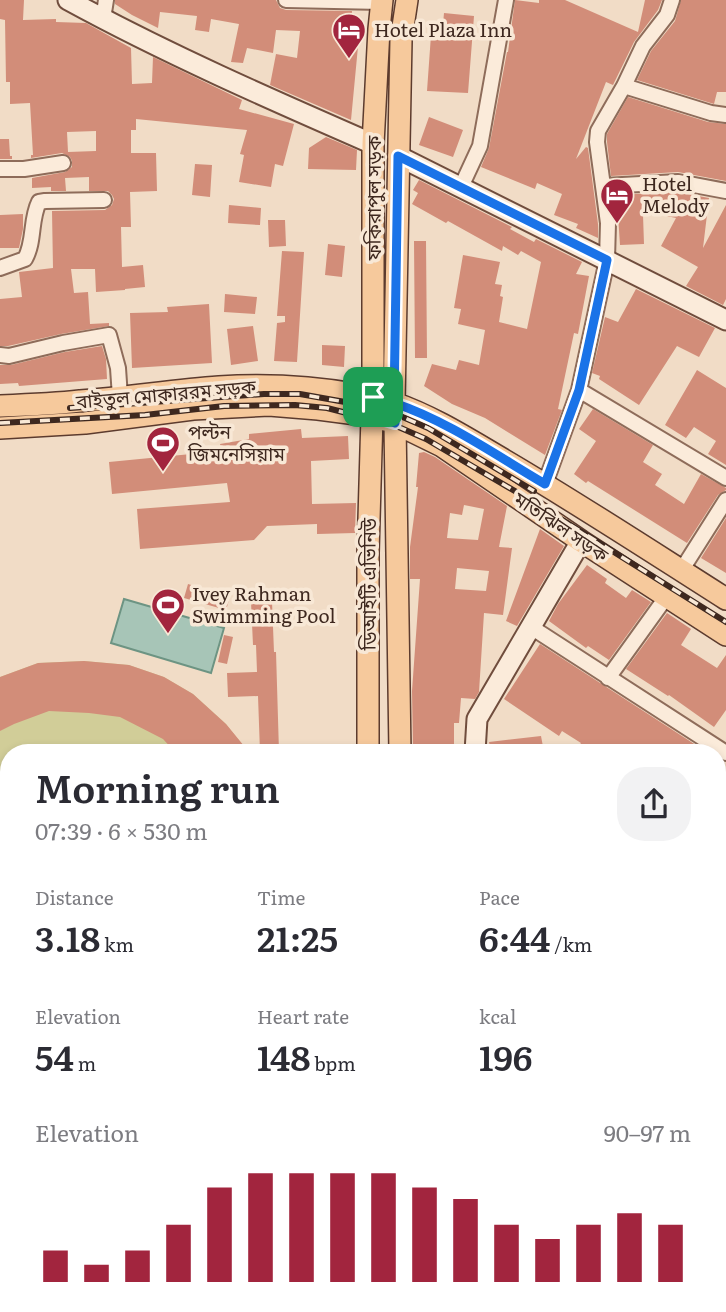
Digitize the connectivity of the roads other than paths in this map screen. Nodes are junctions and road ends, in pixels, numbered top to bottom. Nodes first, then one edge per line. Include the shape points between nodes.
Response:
1 (68, 0) edge
2 (286, 0) edge
3 (407, 0) edge
4 (506, 0) edge
5 (672, 0) edge
6 (382, 1) edge
7 (104, 9) edge
8 (624, 86) junction
9 (726, 114) edge
10 (373, 144) junction
11 (398, 156) junction
12 (63, 163) dead end
13 (0, 169) edge
14 (604, 186) junction
15 (461, 187) junction
16 (726, 191) edge
17 (104, 200) dead end
18 (607, 260) junction
19 (0, 268) edge
20 (726, 320) edge
21 (0, 355) edge
22 (579, 390) junction
23 (120, 397) junction
24 (0, 406) edge
25 (372, 407) junction
26 (395, 413) junction
27 (0, 428) edge
28 (726, 478) edge
29 (545, 484) junction
30 (726, 500) edge
31 (581, 541) junction
32 (681, 571) junction
33 (667, 596) junction
34 (726, 599) edge
35 (531, 627) junction
36 (726, 635) edge
37 (608, 678) junction
38 (368, 744) edge
39 (400, 744) edge
40 (475, 744) edge
41 (712, 744) edge

1 - 7 street
2 - 6 street
3 - 11 main road, ফকিরাপুল সড়ক via 401,40
4 - 15 street via 480,146
5 - 8 street
6 - 10 main road, ফকিরাপুল সড়ক
7 - 10 street via 264,97
8 - 9 street
8 - 14 street via 598,131
10 - 25 main road, ফকিরাপুল সড়ক
11 - 15 street
11 - 26 main road, ফকিরাপুল সড়ক
12 - 13 street
14 - 16 street via 678,182
14 - 18 street
15 - 18 street
17 - 19 street via 39,202 30,250 25,258
18 - 20 street
18 - 22 street
21 - 23 street via 108,335 118,368
22 - 28 street
22 - 29 street
23 - 24 main road, বাইতুল মোকাররম সড়ক
23 - 25 main road, বাইতুল মোকাররম সড়ক via 219,387 309,388
25 - 26 main road
25 - 27 main road, বাইতুল মোকাররম সড়ক via 193,409
25 - 38 main road, ডিআইটি এভিনিউ
26 - 29 main road, মতিঝিল সড়ক via 416,411
26 - 31 main road, মতিঝিল সড়ক
26 - 39 main road, ডিআইটি এভিনিউ
29 - 32 main road, মতিঝিল সড়ক
30 - 32 street
31 - 33 main road, মতিঝিল সড়ক
31 - 35 street
32 - 34 main road, মতিঝিল সড়ক
33 - 36 main road, মতিঝিল সড়ক
33 - 37 street
35 - 37 street
35 - 40 street via 477,719
37 - 41 street

